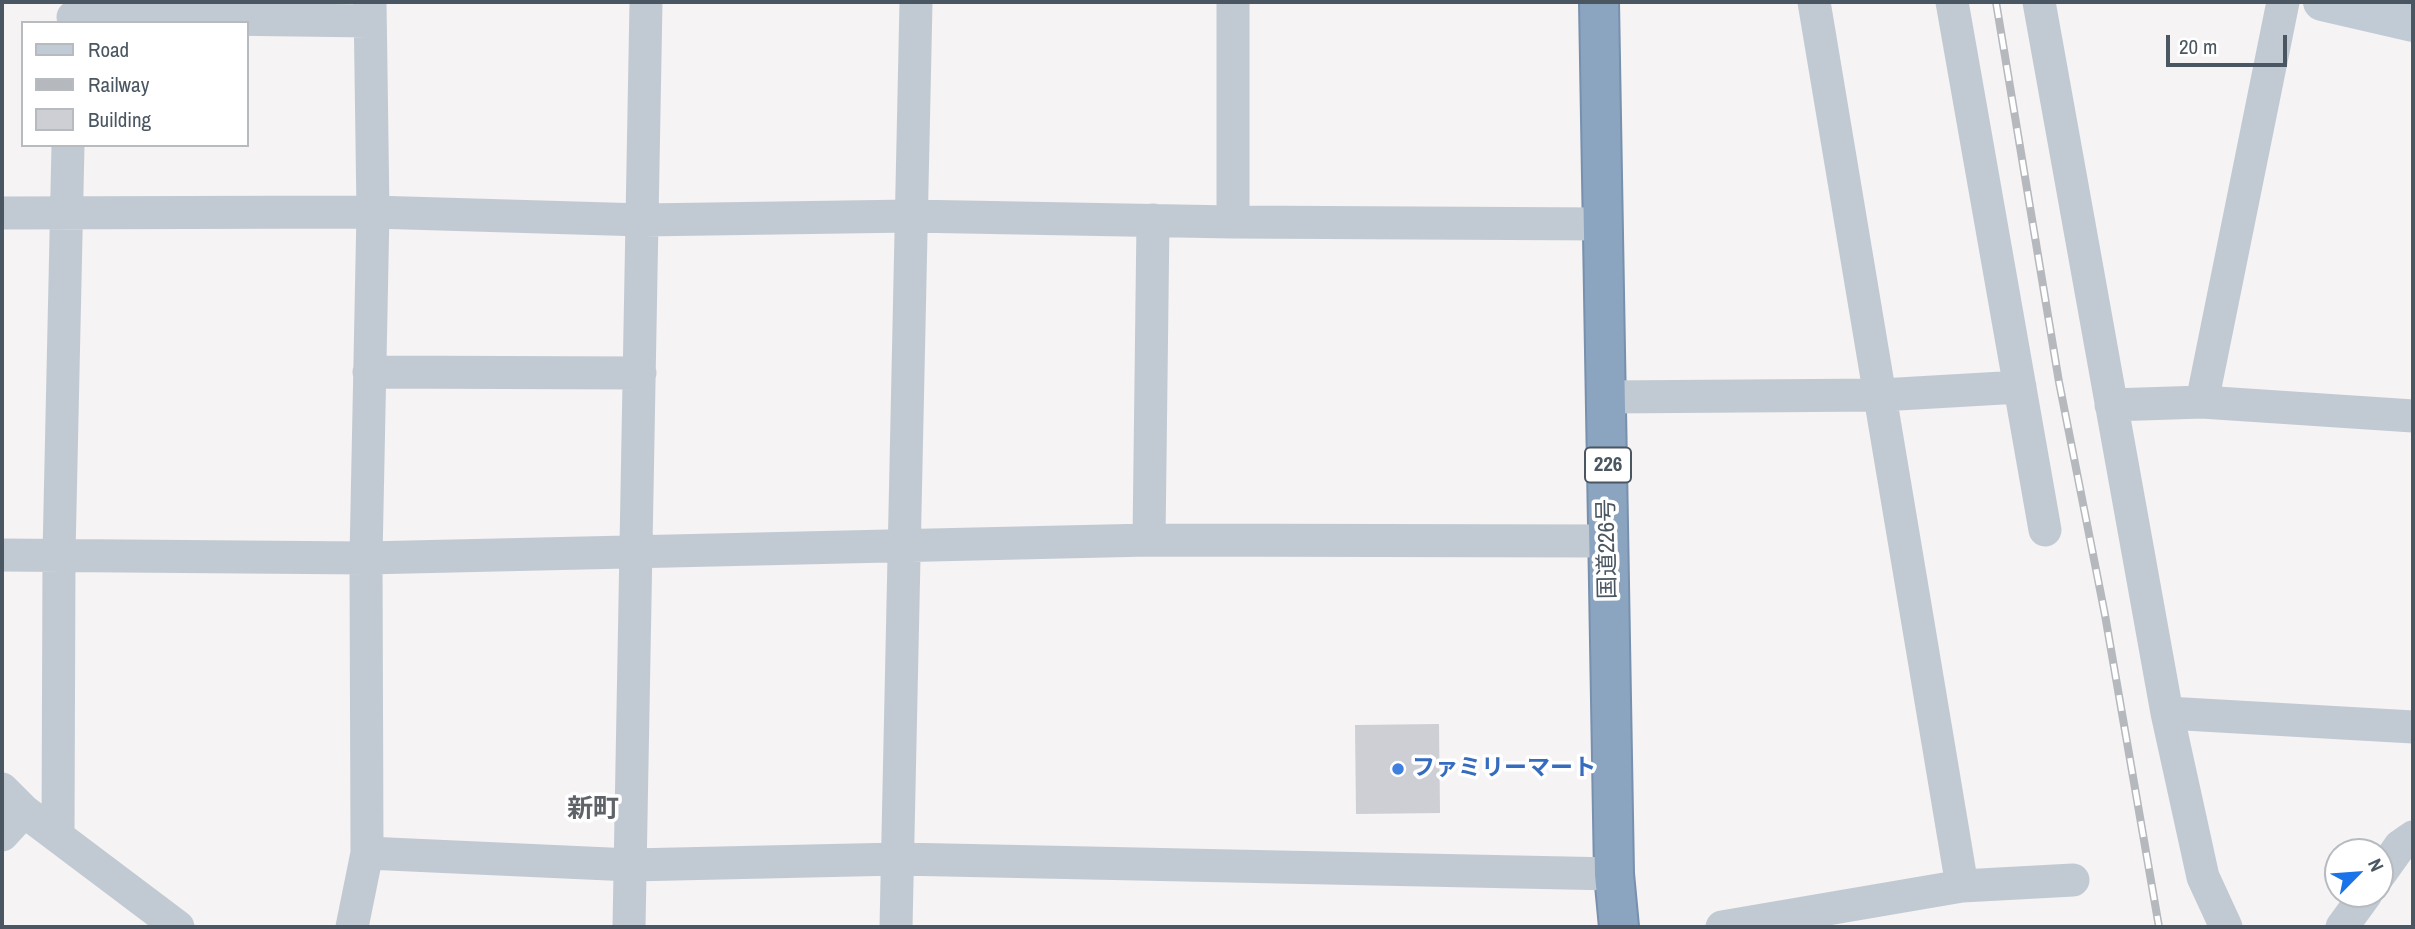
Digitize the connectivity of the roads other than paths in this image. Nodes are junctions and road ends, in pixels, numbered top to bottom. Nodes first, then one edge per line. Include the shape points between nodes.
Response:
1 (646, 2) edge
2 (916, 2) edge
3 (1233, 2) edge
4 (1599, 2) edge
5 (1814, 2) edge
6 (1952, 2) edge
7 (2039, 2) edge
8 (2283, 2) edge
9 (2322, 2) edge
10 (370, 11) edge
11 (73, 14) edge
12 (2413, 23) edge
13 (68, 147) edge
14 (373, 212) junction
15 (2, 213) edge
16 (66, 214) junction
17 (911, 216) junction
18 (643, 220) junction
19 (1153, 220) junction
20 (1233, 222) junction
21 (1603, 224) junction
22 (369, 372) junction
23 (640, 373) junction
24 (2020, 387) junction
25 (1881, 395) junction
26 (1607, 397) junction
27 (2202, 402) junction
28 (2110, 405) junction
29 (2413, 415) edge
30 (2045, 530) dead end
31 (1149, 540) junction
32 (1608, 541) junction
33 (904, 545) junction
34 (637, 553) junction
35 (59, 554) junction
36 (2, 555) edge
37 (366, 558) junction
38 (2167, 713) junction
39 (2413, 727) edge
40 (13, 800) edge
41 (2, 835) edge
42 (58, 836) junction
43 (2413, 837) edge
44 (367, 853) junction
45 (2394, 854) edge
46 (899, 859) junction
47 (631, 865) junction
48 (1614, 874) junction
49 (2073, 880) dead end
50 (1962, 886) junction
51 (2356, 908) edge
52 (178, 927) edge
53 (352, 927) edge
54 (629, 927) edge
55 (896, 927) edge
56 (1619, 927) edge
57 (1722, 927) edge
58 (2226, 927) edge
59 (2342, 927) edge

1 - 18 street
2 - 17 street
3 - 20 street
4 - 21 highway, 国道226号 / 226
5 - 25 street
6 - 24 street
7 - 28 street
8 - 27 street
9 - 12 street
10 - 11 street
10 - 14 street
13 - 16 street
14 - 16 street
14 - 18 street
14 - 22 street
15 - 16 street
16 - 35 street
17 - 18 street
17 - 19 street
17 - 33 street
18 - 23 street
19 - 20 street
19 - 31 street
20 - 21 street
21 - 26 highway, 国道226号 / 226
22 - 23 street
22 - 37 street
23 - 34 street
24 - 25 street
24 - 30 street
25 - 26 street
25 - 50 street
26 - 32 highway, 国道226号 / 226
27 - 28 street
27 - 29 street
28 - 38 street
31 - 32 street
31 - 33 street
32 - 48 highway, 国道226号 / 226
33 - 34 street
33 - 46 street
34 - 37 street
34 - 47 street
35 - 36 street
35 - 37 street
35 - 42 street
37 - 44 street
38 - 39 street
38 - 58 street via 2203,877
40 - 41 street
40 - 42 street
42 - 52 street
43 - 45 street
44 - 47 street
44 - 53 street
46 - 47 street
46 - 48 street
46 - 55 street
47 - 54 street
48 - 56 highway, 国道226号 / 226
49 - 50 street
50 - 57 street
51 - 59 street

